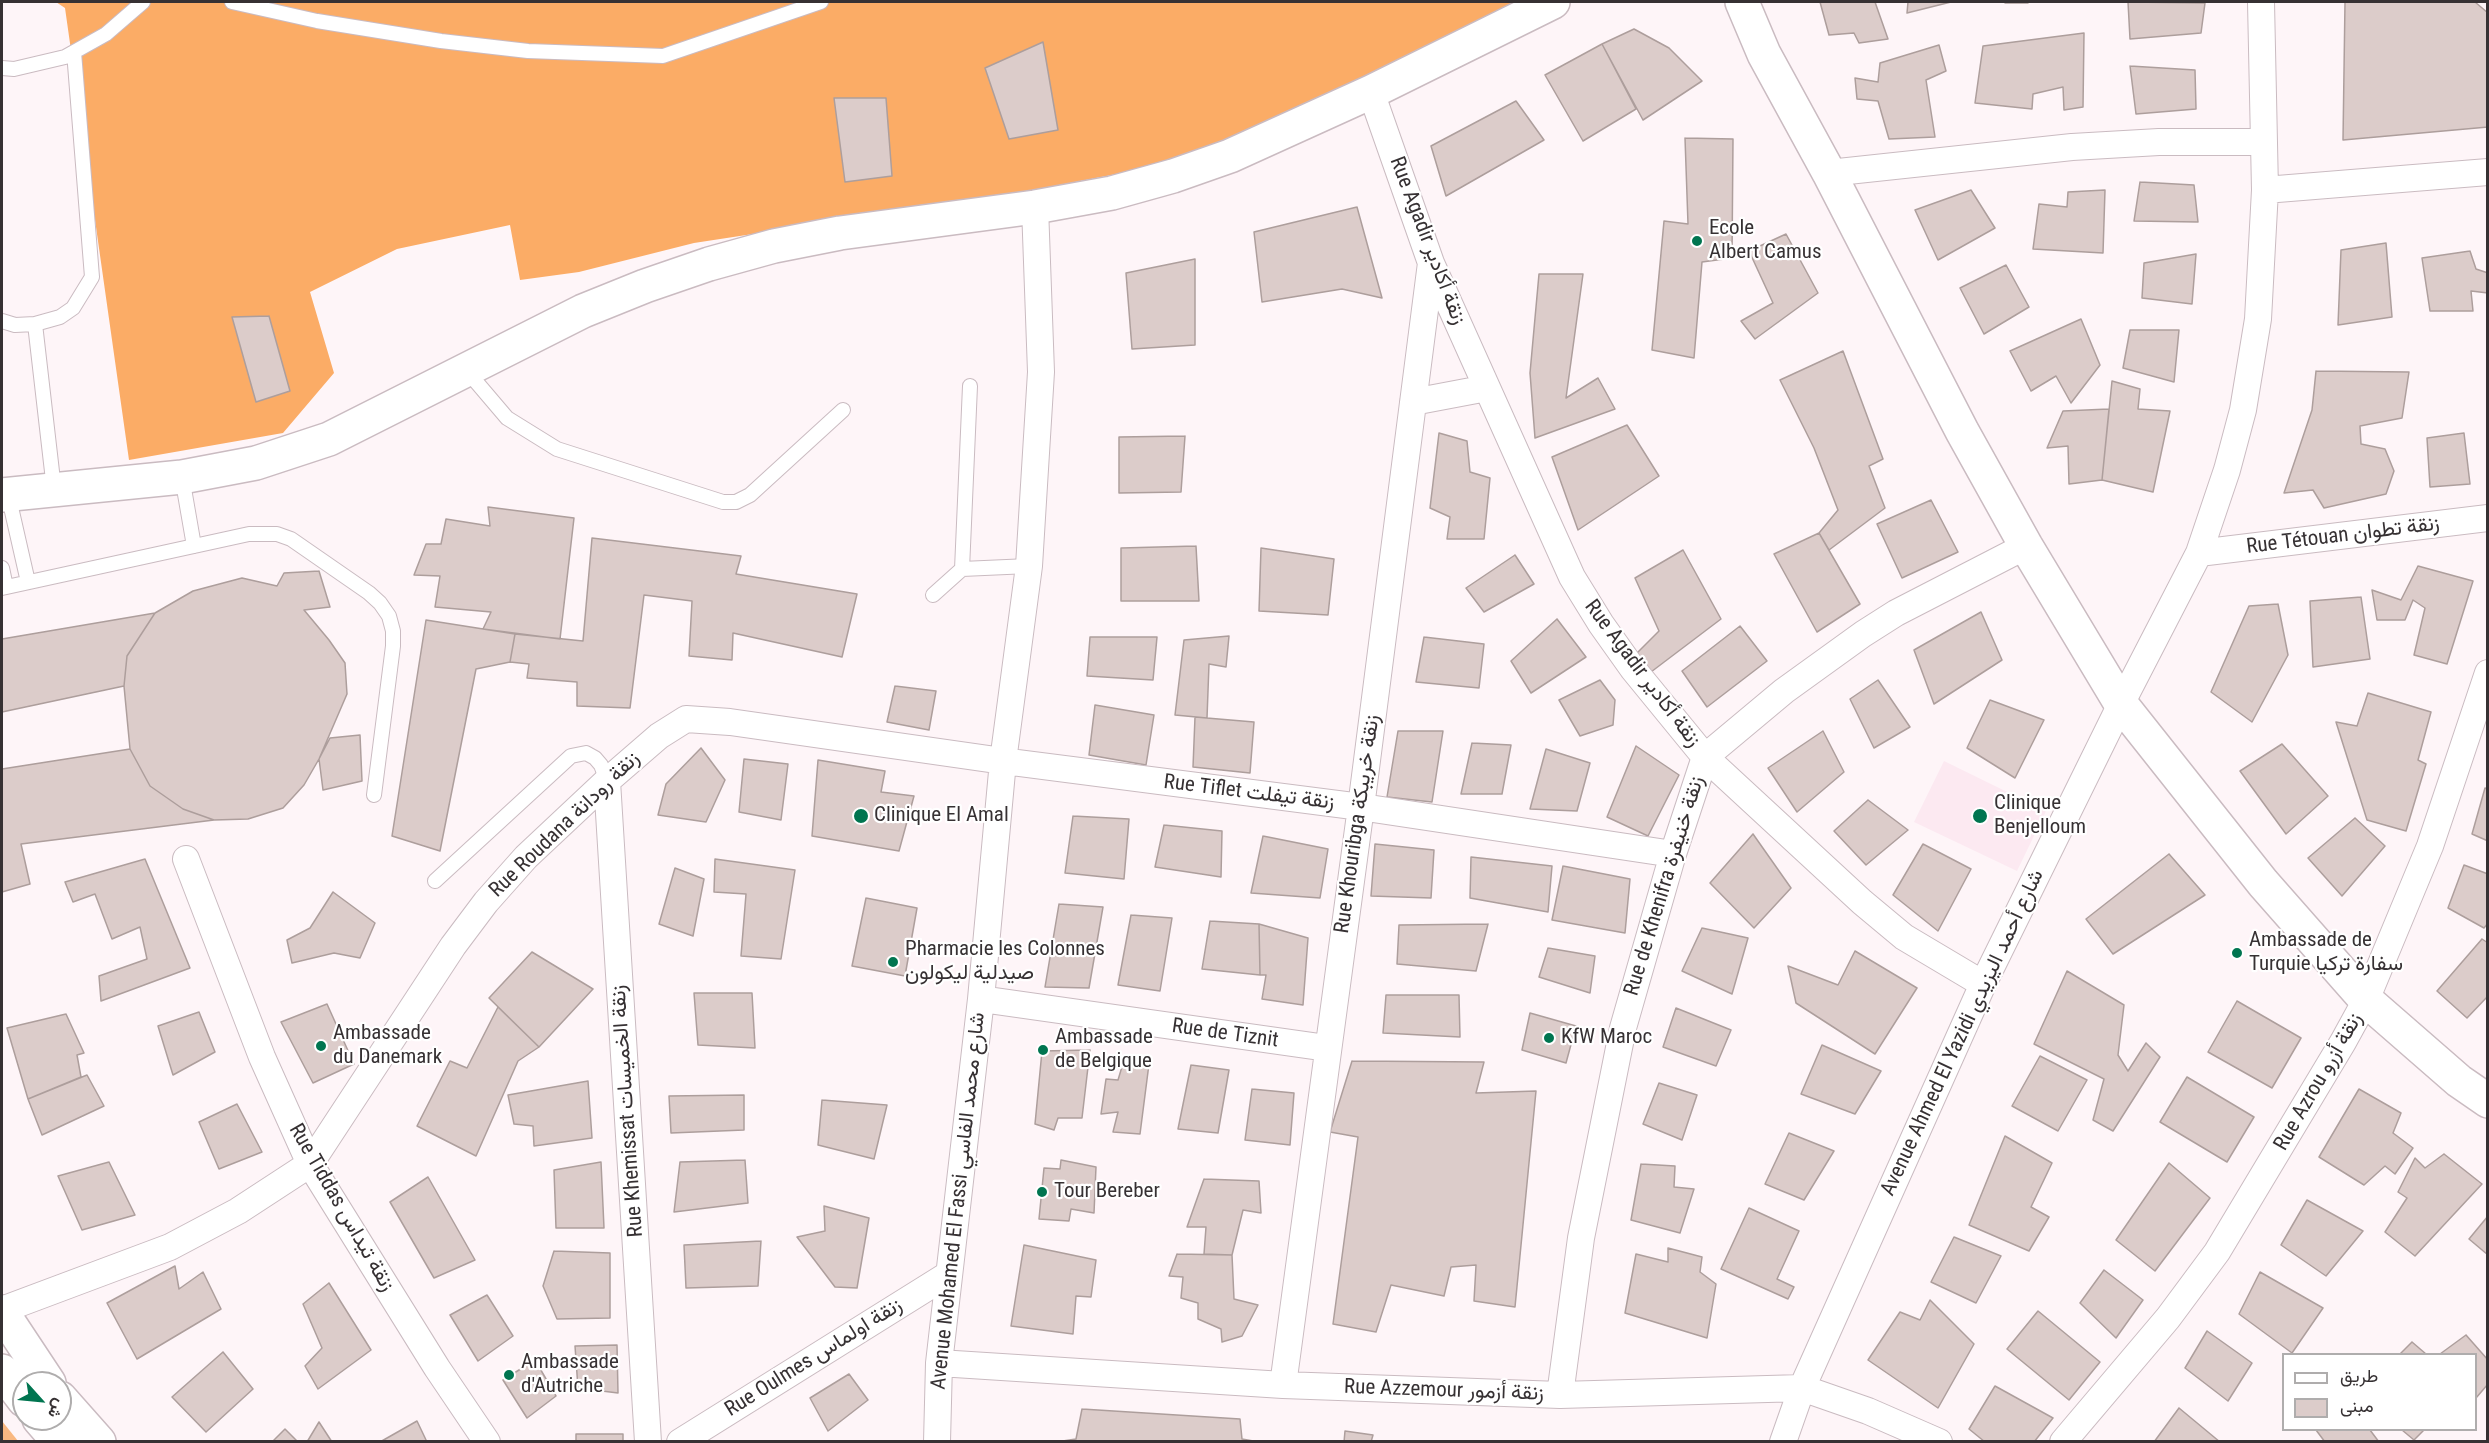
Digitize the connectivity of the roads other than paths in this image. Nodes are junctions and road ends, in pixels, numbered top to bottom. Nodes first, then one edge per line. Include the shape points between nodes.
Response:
1 (143, 2) edge
2 (232, 2) edge
3 (821, 2) edge
4 (1553, 2) edge
5 (1743, 2) edge
6 (2261, 2) edge
7 (74, 52) junction
8 (2, 68) edge
9 (1371, 92) junction
10 (2263, 142) junction
11 (2487, 172) edge
12 (1829, 173) junction
13 (2265, 190) junction
14 (1035, 207) junction
15 (1431, 262) junction
16 (2, 321) edge
17 (35, 324) junction
18 (465, 369) junction
19 (970, 386) dead end
20 (1487, 388) junction
21 (1413, 402) junction
22 (843, 410) dead end
23 (182, 477) junction
24 (54, 489) junction
25 (5, 494) edge
26 (2487, 518) edge
27 (194, 546) junction
28 (2026, 546) junction
29 (2199, 554) junction
30 (1029, 566) junction
31 (2, 568) edge
32 (962, 568) junction
33 (28, 582) junction
34 (4, 588) edge
35 (933, 595) dead end
36 (2487, 673) edge
37 (2121, 704) junction
38 (1705, 757) junction
39 (1003, 761) junction
40 (607, 781) junction
41 (374, 795) dead end
42 (1361, 807) junction
43 (1673, 854) junction
44 (186, 859) dead end
45 (435, 881) dead end
46 (1983, 984) junction
47 (981, 999) junction
48 (2366, 1000) junction
49 (1327, 1048) junction
50 (2487, 1101) edge
51 (310, 1164) junction
52 (949, 1274) junction
53 (2, 1311) edge
54 (939, 1363) junction
55 (2, 1371) edge
56 (41, 1371) edge
57 (12, 1384) edge
58 (1283, 1385) junction
59 (1802, 1388) junction
60 (1560, 1395) junction
61 (72, 1412) edge
62 (99, 1442) edge
63 (487, 1442) edge
64 (648, 1442) edge
65 (680, 1442) edge
66 (937, 1442) edge
67 (1783, 1442) edge
68 (1939, 1442) edge
69 (2063, 1442) edge

1 - 7 lane via 106,34
2 - 3 lane via 317,21 441,41 528,51 663,56
4 - 9 street
5 - 12 street via 1764,54
6 - 10 street, Avenue Ahmed El Yazidi شارع أحمد اليزيدي
7 - 8 lane via 14,69
7 - 17 lane via 92,277 73,308 60,317
9 - 14 street via 1230,156 1184,172 1113,193
9 - 15 street, Rue Agadir زنقة أكادير
10 - 12 street via 2072,147
10 - 13 street, Avenue Ahmed El Yazidi شارع أحمد اليزيدي
11 - 13 street
12 - 28 street
13 - 29 street, Avenue Ahmed El Yazidi شارع أحمد اليزيدي via 2258,319 2251,369 2227,470
14 - 18 street via 840,233 709,264 583,311
14 - 30 street, Avenue Mohamed El Fassi شارع محمد الفاسي via 1041,372
15 - 20 street, Rue Agadir زنقة أكادير
15 - 21 street, Rue Khouribga زنقة خريبكة
16 - 17 lane
17 - 24 lane
18 - 22 lane via 507,418 557,449 723,502 736,502 750,495
18 - 23 street via 329,439 256,462
19 - 32 lane
20 - 21 street
20 - 38 street, Rue Agadir زنقة أكادير via 1572,577 1633,669
21 - 42 street, Rue Khouribga زنقة خريبكة
23 - 24 street
23 - 27 lane
24 - 25 street
25 - 33 lane
26 - 29 street, Rue Tétouan زنقة تطوان
27 - 33 lane
27 - 41 lane via 249,534 278,534 303,547 380,603 389,616 393,646
28 - 37 street
28 - 38 street, Rue de Khenifra زنقة خنيفرة via 1896,613 1853,641 1784,691
29 - 37 street, Avenue Ahmed El Yazidi شارع أحمد اليزيدي
30 - 32 lane
30 - 39 street, Avenue Mohamed El Fassi شارع محمد الفاسي
31 - 34 lane
32 - 35 lane
33 - 34 lane
36 - 48 street, Rue Azrou زنقة أزرو via 2430,846
37 - 46 street, Avenue Ahmed El Yazidi شارع أحمد اليزيدي
37 - 48 street via 2263,883
38 - 43 street, Rue de Khenifra زنقة خنيفرة
38 - 46 street, Rue Agadir زنقة أكادير via 1904,937
39 - 40 street, Rue Roudana زنقة رودانة via 693,719 675,724
39 - 42 street, Rue Tiflet زنقة تيفلت
39 - 47 street, Avenue Mohamed El Fassi شارع محمد الفاسي
40 - 45 lane via 595,758 586,753 571,756
40 - 51 street, Rue Roudana زنقة رودانة via 526,857 486,902
40 - 64 street, Rue Khemissat زنقة الخميسات
42 - 43 street, Rue Tiflet زنقة تيفلت
42 - 49 street, Rue Khouribga زنقة خريبكة
43 - 60 street, Rue de Khenifra زنقة خنيفرة via 1623,1028 1581,1238
44 - 51 street, Rue Tiddas زنقة تيداس via 262,1057
46 - 59 street, Avenue Ahmed El Yazidi شارع أحمد اليزيدي
47 - 49 street, Rue de Tiznit
47 - 52 street, Avenue Mohamed El Fassi شارع محمد الفاسي
48 - 50 street
48 - 69 street, Rue Azrou زنقة أزرو via 2217,1252 2168,1318
49 - 58 street, Rue Khouribga زنقة خريبكة
51 - 53 street, Rue Roudana زنقة رودانة via 238,1211 170,1247
51 - 63 street, Rue Tiddas زنقة تيداس
52 - 54 street, Avenue Mohamed El Fassi شارع محمد الفاسي
52 - 65 street, Rue Oulmes زنقة اولماس
53 - 56 street
54 - 58 street, Rue Azzemour زنقة أزمور
54 - 66 street, Avenue Mohamed El Fassi شارع محمد الفاسي
55 - 57 street
58 - 60 street, Rue Azzemour زنقة أزمور
59 - 60 street, Rue Azzemour زنقة أزمور
59 - 67 street, Avenue Ahmed El Yazidi شارع أحمد اليزيدي
59 - 68 street, Rue Azzemour زنقة أزمور
61 - 62 street

